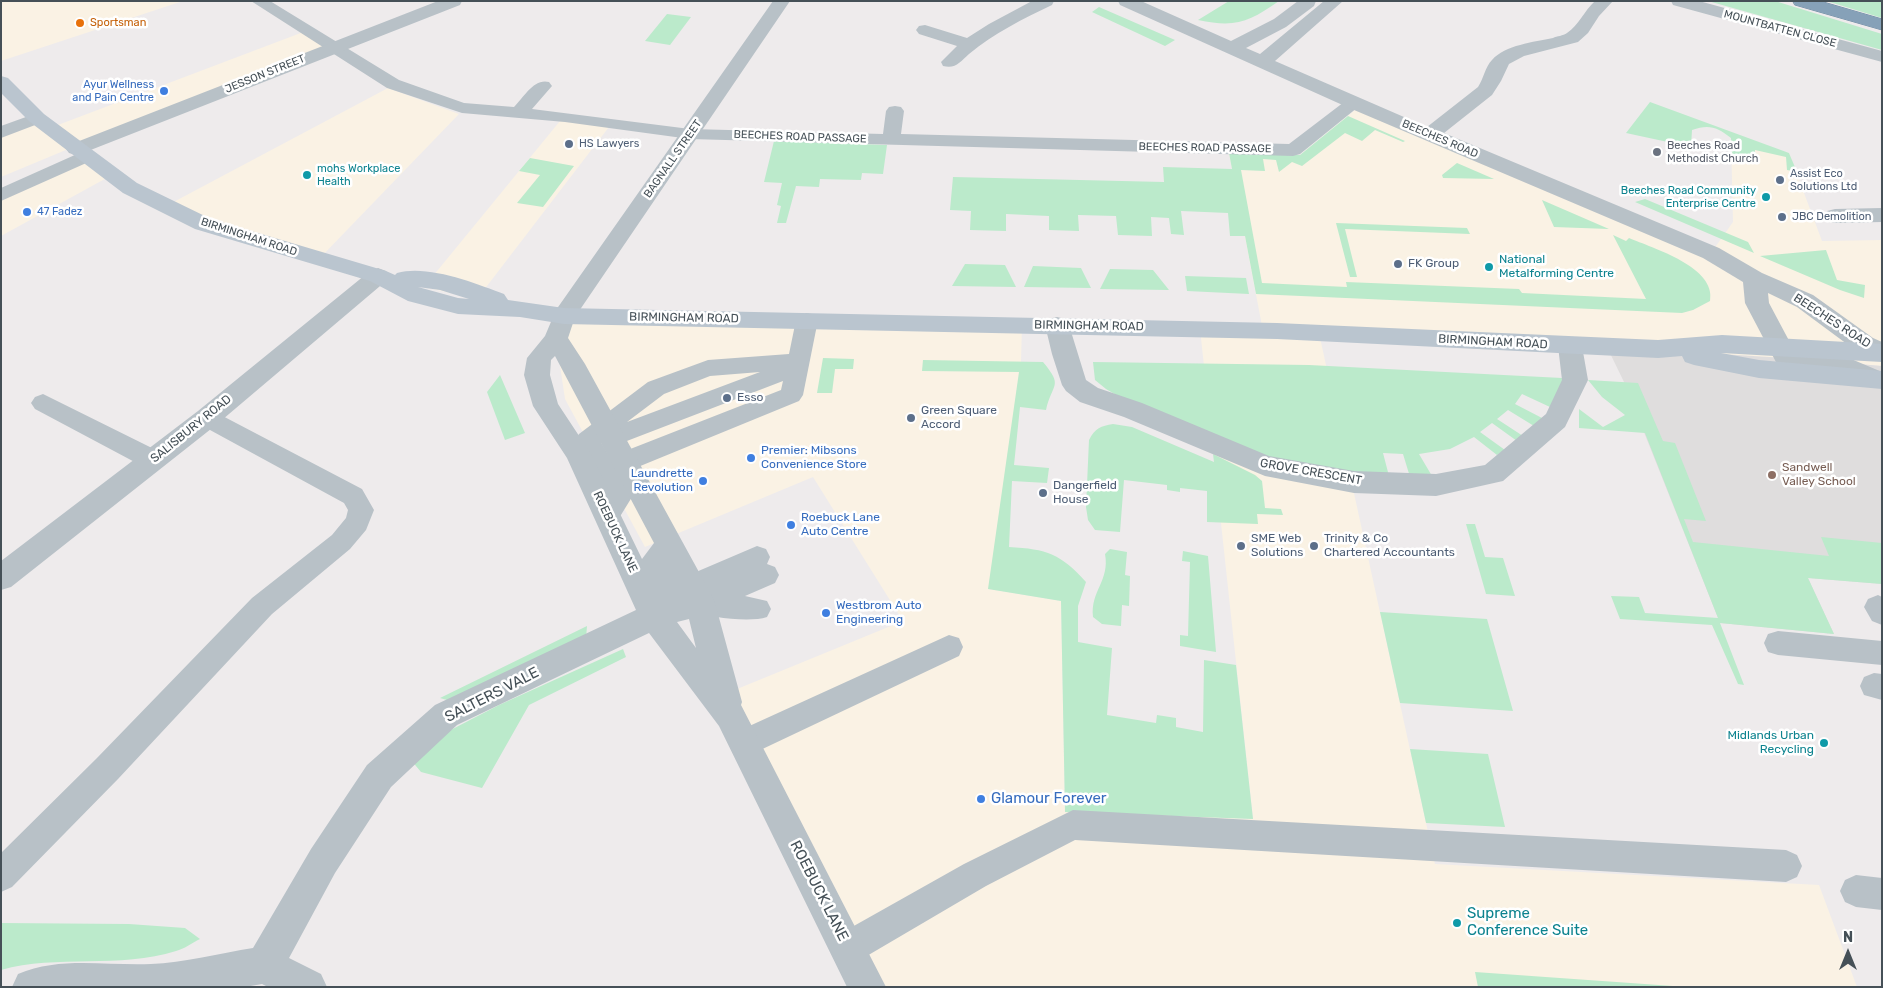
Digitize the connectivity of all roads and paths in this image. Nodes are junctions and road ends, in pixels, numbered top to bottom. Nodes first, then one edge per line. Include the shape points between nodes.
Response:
1 (259, 1) edge
2 (454, 1) edge
3 (782, 1) edge
4 (1046, 1) edge
5 (1126, 1) edge
6 (1310, 1) edge
7 (1335, 1) edge
8 (1605, 1) edge
9 (1679, 1) edge
10 (1801, 1) edge
11 (1882, 25) edge
12 (925, 30) dead end
13 (968, 44) junction
14 (334, 47) junction
15 (1230, 48) junction
16 (1882, 57) edge
17 (950, 62) dead end
18 (1262, 62) junction
19 (1, 82) edge
20 (543, 86) dead end
21 (1354, 103) junction
22 (895, 111) dead end
23 (518, 113) junction
24 (37, 118) junction
25 (1, 133) edge
26 (690, 134) junction
27 (1429, 135) junction
28 (891, 140) junction
29 (81, 153) junction
30 (1, 195) edge
31 (1882, 215) edge
32 (1835, 216) dead end
33 (378, 276) junction
34 (1754, 278) junction
35 (806, 320) junction
36 (1057, 325) junction
37 (560, 328) junction
38 (1570, 346) junction
39 (1769, 346) junction
40 (1658, 349) junction
41 (1834, 349) junction
42 (1882, 352) edge
43 (798, 363) junction
44 (1880, 375) edge
45 (43, 403) dead end
46 (207, 418) junction
47 (608, 432) junction
48 (153, 460) junction
49 (624, 462) junction
50 (607, 516) junction
51 (668, 546) junction
52 (762, 566) dead end
53 (1, 578) edge
54 (695, 595) junction
55 (757, 609) dead end
56 (654, 616) junction
57 (1778, 643) dead end
58 (949, 647) dead end
59 (1882, 653) edge
60 (737, 730) junction
61 (1786, 866) dead end
62 (1, 876) edge
63 (848, 948) junction
64 (264, 965) junction
65 (31, 987) edge
66 (308, 987) edge
67 (868, 987) edge

1 - 14 lane, BEECHES ROAD PASSAGE
2 - 14 street, JESSON STREET
3 - 26 street, BAGNALL STREET
4 - 13 street via 999,24
5 - 15 street, BEECHES ROAD
6 - 15 street via 1280,23
7 - 18 street
8 - 27 street via 1572,38 1518,52 1502,60 1485,90
9 - 16 street, MOUNTBATTEN CLOSE
10 - 11 highway
12 - 13 street
13 - 17 street
14 - 23 lane, BEECHES ROAD PASSAGE via 392,84 462,108
14 - 29 street, JESSON STREET
15 - 18 street, BEECHES ROAD
18 - 21 street, BEECHES ROAD
19 - 24 street, BIRMINGHAM ROAD
20 - 23 lane
21 - 27 street, BEECHES ROAD
21 - 28 lane, BEECHES ROAD PASSAGE via 1293,150
22 - 28 lane
23 - 26 lane, BEECHES ROAD PASSAGE
24 - 25 lane
24 - 29 street, BIRMINGHAM ROAD
26 - 28 lane, BEECHES ROAD PASSAGE
26 - 37 street, BAGNALL STREET
27 - 34 street, BEECHES ROAD via 1711,253
29 - 30 lane
29 - 33 street, BIRMINGHAM ROAD via 130,188 203,224
31 - 32 street
33 - 37 street, BIRMINGHAM ROAD via 416,295 458,306 520,309
33 - 46 street, SALISBURY ROAD
34 - 39 street via 1757,303 1768,322
34 - 42 street, BEECHES ROAD via 1805,301 1856,338
35 - 36 street, BIRMINGHAM ROAD
35 - 37 street, BIRMINGHAM ROAD
35 - 43 lane
36 - 38 street, BIRMINGHAM ROAD via 1310,332
36 - 38 street, GROVE CRESCENT via 1075,385 1089,395 1133,410 1265,466 1354,482 1436,486 1493,474 1556,420 1575,380
37 - 47 street, ROEBUCK LANE via 573,364
37 - 50 street, ROEBUCK LANE via 539,358 537,375 546,406 578,454
38 - 40 street, BIRMINGHAM ROAD
39 - 40 street, BIRMINGHAM ROAD via 1722,344
39 - 41 street, BIRMINGHAM ROAD
39 - 44 street via 1786,358 1837,362
40 - 44 street, BIRMINGHAM ROAD via 1759,369
41 - 42 street, BIRMINGHAM ROAD
41 - 44 street via 1874,365
43 - 47 lane
43 - 49 lane via 792,395
45 - 48 lane
46 - 48 street, SALISBURY ROAD
46 - 62 lane via 353,496 361,510 357,523 341,542 262,606
47 - 49 street, ROEBUCK LANE
47 - 50 lane via 587,440 619,497
48 - 53 street, SALISBURY ROAD
49 - 51 street, ROEBUCK LANE
50 - 56 street, ROEBUCK LANE
51 - 54 street, ROEBUCK LANE
51 - 56 street, SALTERS VALE via 654,564 670,599
52 - 54 lane
54 - 55 lane
54 - 56 street, SALTERS VALE
54 - 60 street, ROEBUCK LANE
56 - 60 street, ROEBUCK LANE
56 - 64 street, SALTERS VALE via 446,715 378,776
57 - 59 lane
58 - 60 lane
60 - 63 street, ROEBUCK LANE
61 - 63 lane via 1072,825 975,875
63 - 67 street, ROEBUCK LANE
64 - 65 street via 152,983 62,982
64 - 66 street

